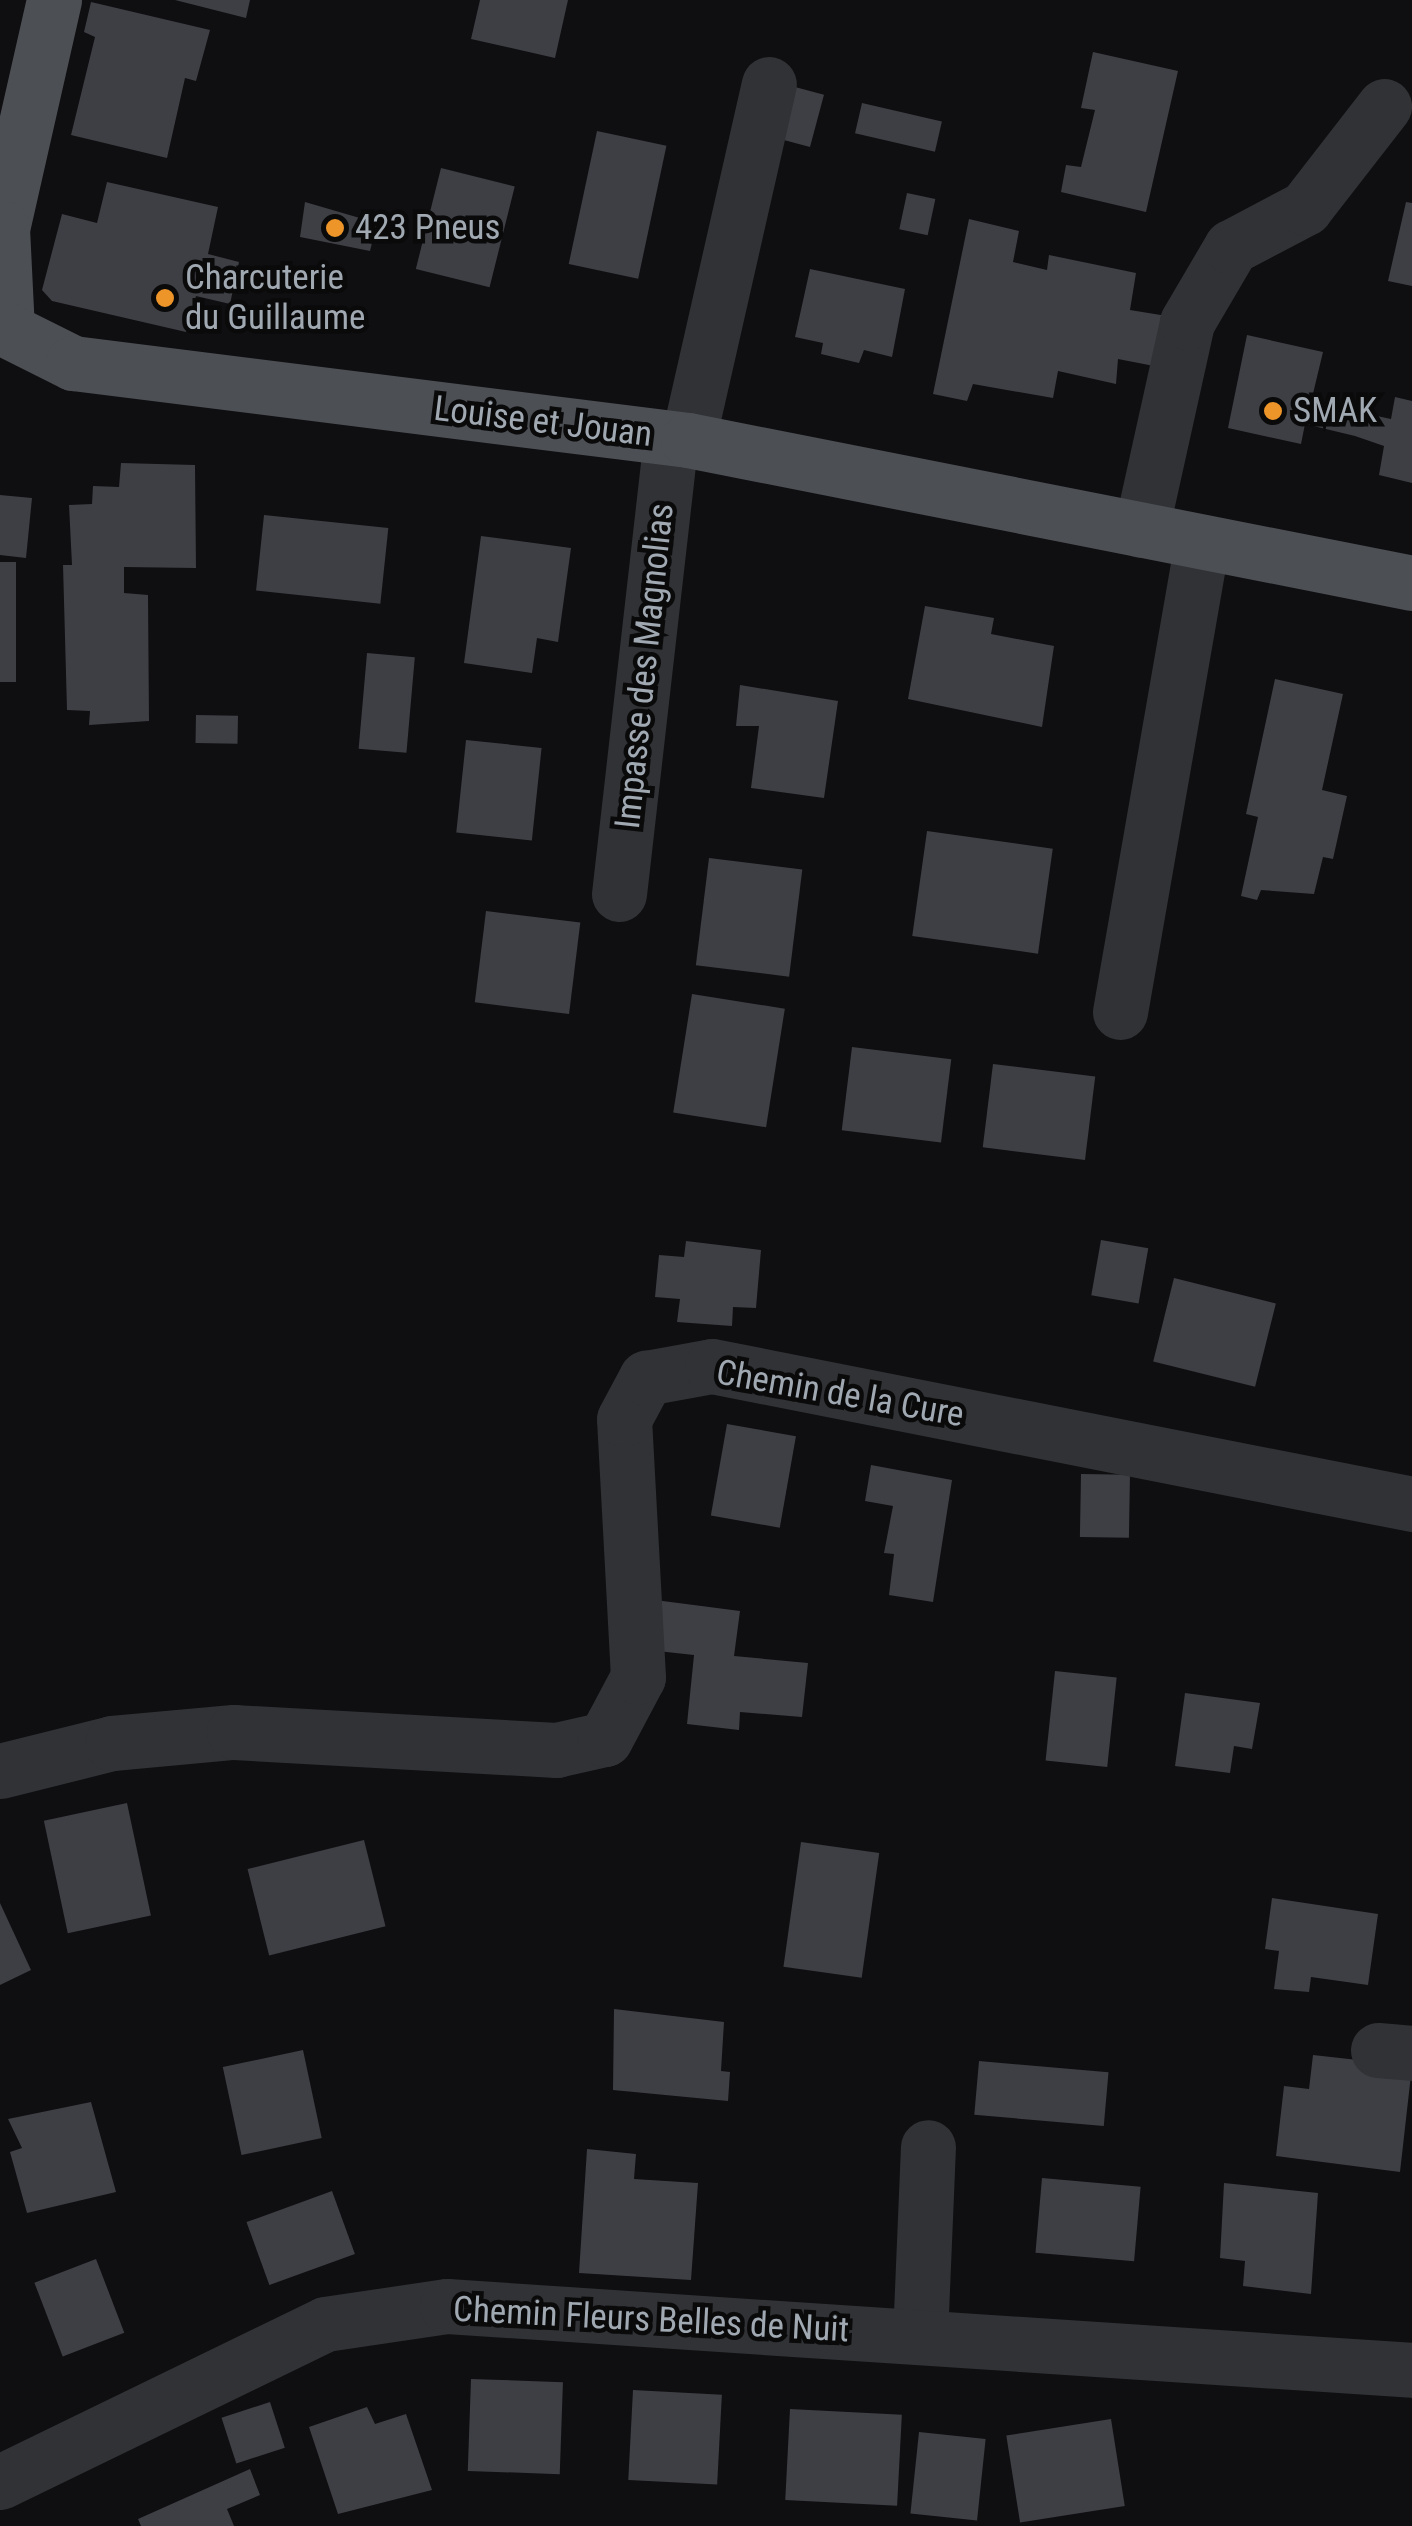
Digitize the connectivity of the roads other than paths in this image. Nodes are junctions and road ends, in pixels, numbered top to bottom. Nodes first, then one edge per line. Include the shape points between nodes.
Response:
1 (54, 0) edge
2 (769, 84) dead end
3 (1384, 106) dead end
4 (3, 329) edge
5 (680, 439) junction
6 (1141, 530) junction
7 (1202, 542) junction
8 (1412, 583) edge
9 (619, 894) dead end
10 (1120, 1012) dead end
11 (1412, 1504) edge
12 (0, 1770) edge
13 (928, 2147) dead end
14 (920, 2337) junction
15 (1412, 2370) edge
16 (0, 2482) edge

1 - 4 main road, Louise et Jouan via 2,228
2 - 5 street, Impasse des Magnolias
3 - 6 street via 1305,208 1231,247 1187,322
4 - 5 main road, Louise et Jouan via 73,363
5 - 6 main road, Louise et Jouan
5 - 9 street, Impasse des Magnolias
6 - 7 main road, Louise et Jouan
7 - 8 main road, Louise et Jouan
7 - 10 street
11 - 12 street, Chemin de la Cure via 712,1366 646,1378 624,1419 638,1677 604,1739 556,1750 234,1732 112,1744
13 - 14 street
14 - 15 street, Chemin Fleurs Belles de Nuit
14 - 16 street, Chemin Fleurs Belles de Nuit via 447,2306 343,2322

